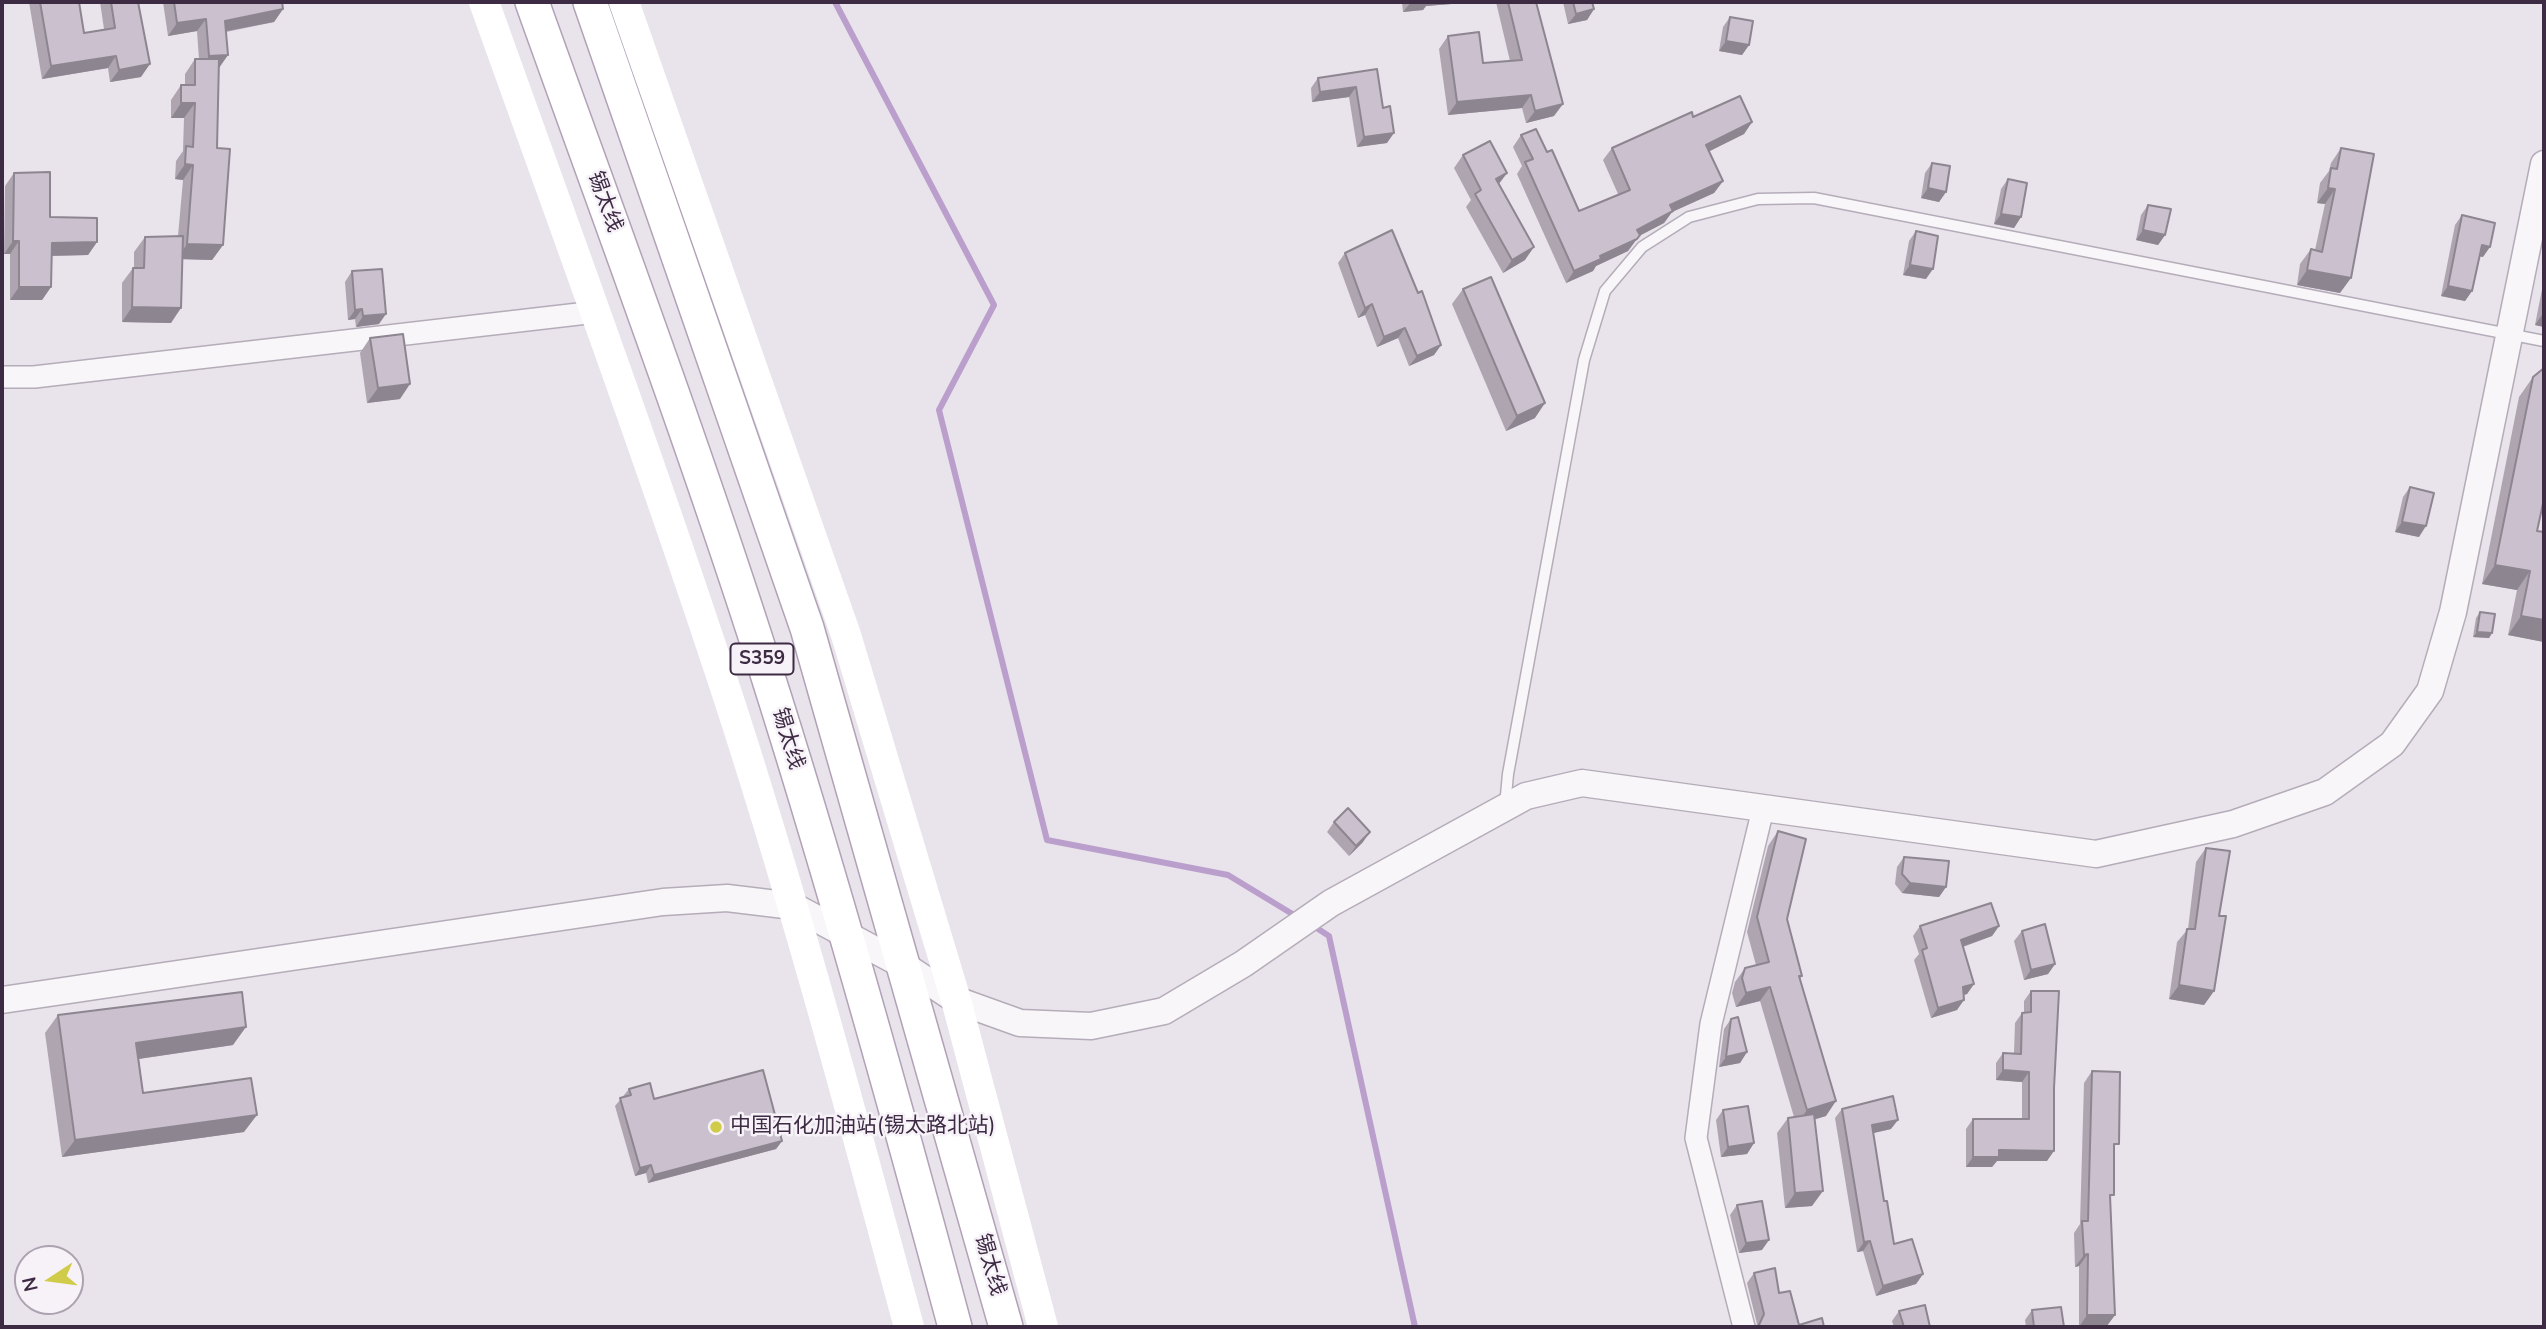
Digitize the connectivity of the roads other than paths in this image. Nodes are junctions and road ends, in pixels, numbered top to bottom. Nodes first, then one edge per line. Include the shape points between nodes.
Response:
1 (484, 2) edge
2 (532, 2) edge
3 (590, 2) edge
4 (624, 2) edge
5 (2544, 164) edge
6 (596, 312) junction
7 (2511, 335) junction
8 (2544, 341) edge
9 (2, 377) edge
10 (1504, 808) junction
11 (1762, 809) junction
12 (793, 906) junction
13 (846, 933) junction
14 (905, 966) junction
15 (2, 1000) edge
16 (956, 1000) junction
17 (909, 1327) edge
18 (955, 1327) edge
19 (1006, 1327) edge
20 (1043, 1327) edge
21 (1744, 1327) edge

1 - 6 main road
2 - 13 main road, 锡太线 / S359 via 776,700
3 - 14 main road, 锡太线 / S359 via 807,628
4 - 16 main road via 846,635
5 - 7 street
6 - 9 street
6 - 12 main road via 733,713
7 - 8 lane
7 - 10 lane via 1814,198 1758,200 1689,217 1642,247 1605,291 1584,360
7 - 11 street via 2454,612 2430,691 2392,744 2325,792 2233,824 2096,854
10 - 11 street via 1526,796 1582,783
10 - 16 street via 1331,902 1243,964 1164,1011 1091,1026 1020,1023
11 - 21 street via 1711,1024 1696,1138
12 - 13 street
12 - 15 street via 727,898 663,902
12 - 17 main road
13 - 14 street
13 - 18 main road, 锡太线 / S359
14 - 16 street
14 - 19 main road, 锡太线 / S359
16 - 20 main road

